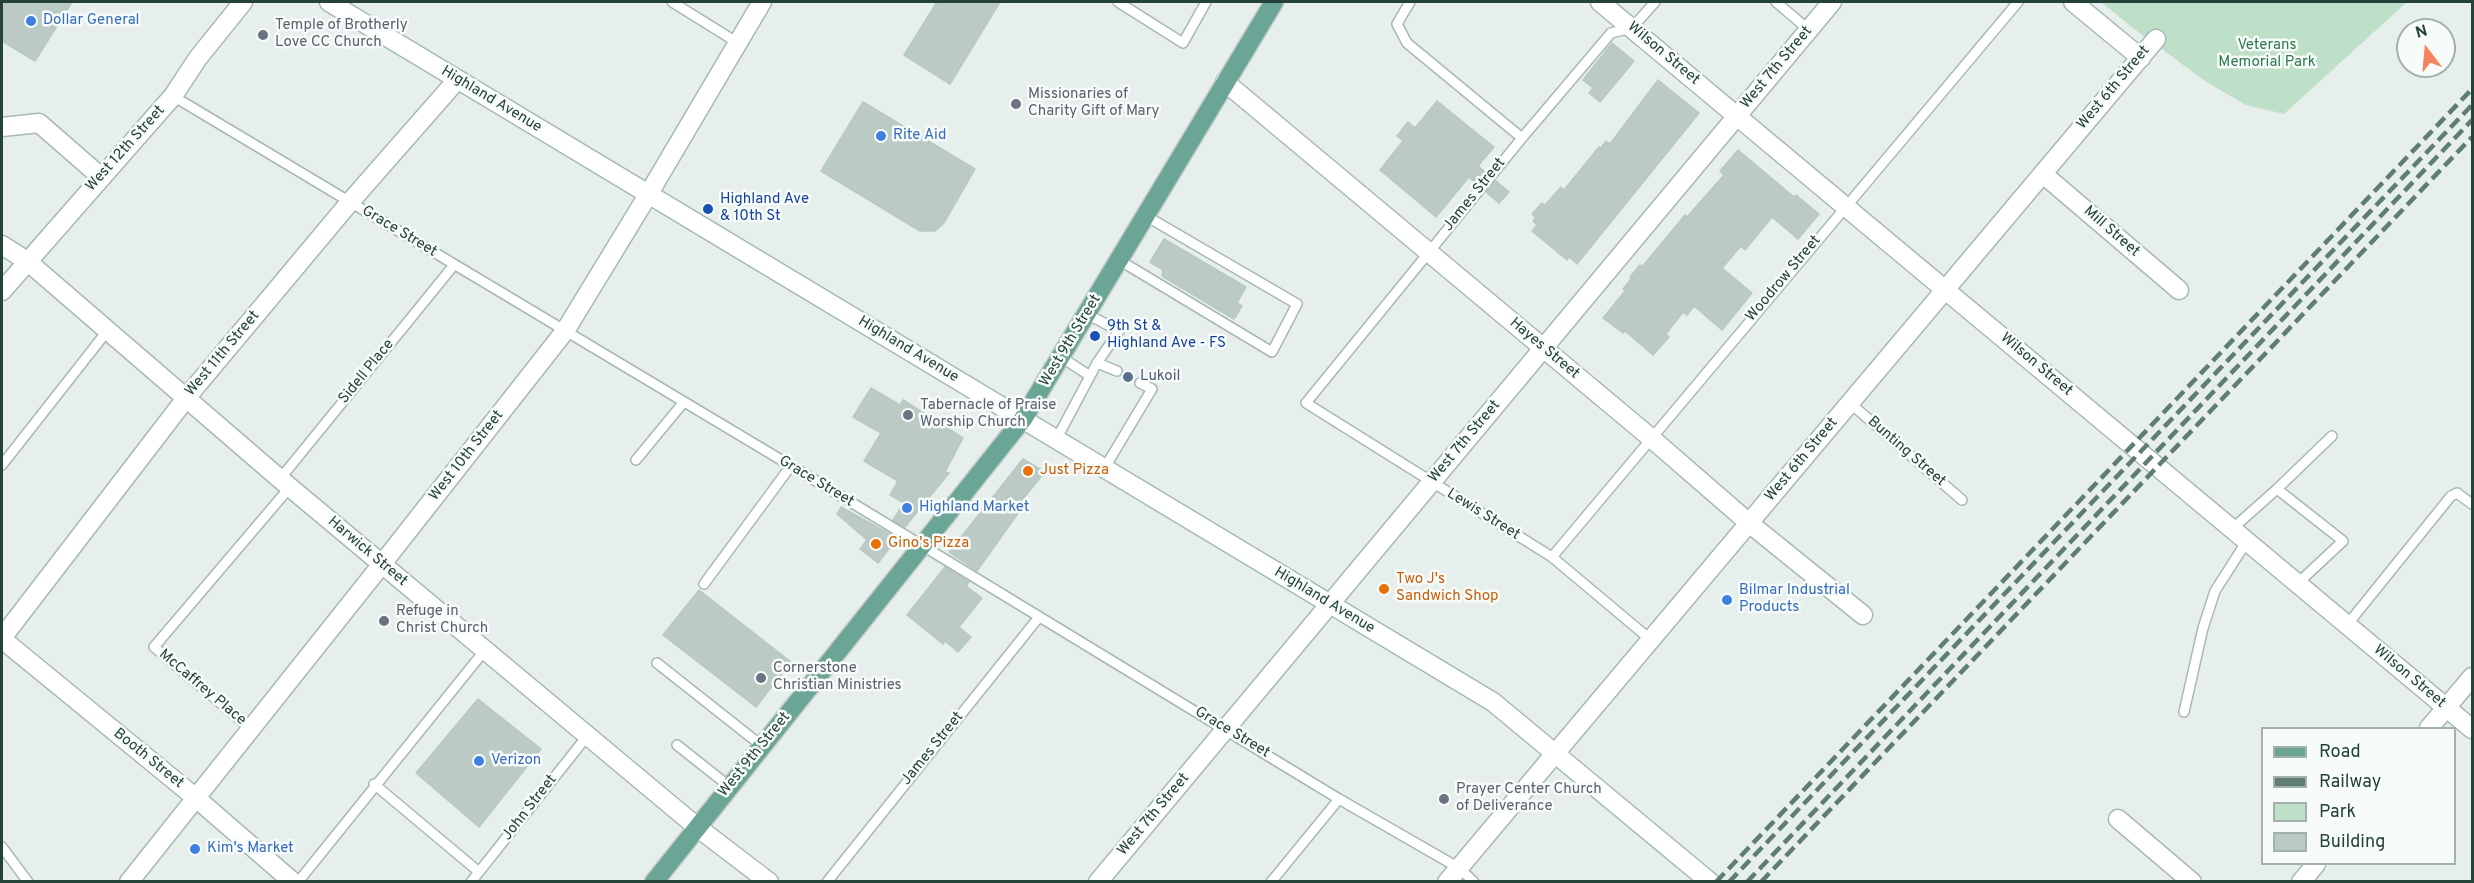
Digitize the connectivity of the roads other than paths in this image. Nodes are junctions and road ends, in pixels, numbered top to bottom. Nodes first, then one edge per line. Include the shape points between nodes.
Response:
1 (243, 2) edge
2 (329, 2) edge
3 (672, 2) edge
4 (762, 2) edge
5 (1118, 2) edge
6 (1206, 2) edge
7 (1274, 2) edge
8 (1410, 2) edge
9 (1600, 2) edge
10 (1655, 2) edge
11 (1776, 2) edge
12 (1832, 2) edge
13 (2018, 2) edge
14 (2073, 2) edge
15 (1130, 5) edge
16 (1632, 28) junction
17 (1809, 30) junction
18 (2156, 39) dead end
19 (739, 44) junction
20 (2140, 58) junction
21 (457, 80) junction
22 (1226, 82) junction
23 (173, 96) junction
24 (1737, 116) junction
25 (2, 127) edge
26 (1521, 138) junction
27 (2043, 174) junction
28 (102, 177) junction
29 (648, 195) junction
30 (350, 202) junction
31 (1845, 206) junction
32 (1146, 216) junction
33 (2, 245) edge
34 (1427, 252) junction
35 (1119, 260) junction
36 (27, 261) junction
37 (454, 265) junction
38 (1946, 290) junction
39 (2179, 290) dead end
40 (2, 291) edge
41 (1087, 314) junction
42 (108, 330) junction
43 (565, 331) junction
44 (1543, 348) junction
45 (1061, 357) junction
46 (1097, 363) junction
47 (1117, 371) dead end
48 (1090, 376) junction
49 (1140, 383) dead end
50 (187, 397) junction
51 (683, 403) junction
52 (1306, 403) joint
53 (1850, 403) junction
54 (1023, 419) junction
55 (2332, 436) dead end
56 (1652, 438) junction
57 (1056, 441) junction
58 (636, 460) dead end
59 (2, 465) edge
60 (790, 467) junction
61 (1104, 469) junction
62 (285, 483) junction
63 (1431, 483) junction
64 (2277, 489) junction
65 (1962, 500) dead end
66 (2472, 504) edge
67 (1749, 524) junction
68 (2232, 529) junction
69 (2247, 541) junction
70 (921, 547) junction
71 (1552, 557) junction
72 (382, 564) junction
73 (704, 584) dead end
74 (2297, 584) junction
75 (1330, 604) junction
76 (1863, 615) dead end
77 (1039, 617) junction
78 (2347, 625) junction
79 (2, 638) edge
80 (1651, 640) junction
81 (154, 648) joint
82 (485, 650) junction
83 (657, 663) dead end
84 (2472, 677) edge
85 (2446, 708) junction
86 (2184, 712) dead end
87 (2431, 727) edge
88 (250, 728) junction
89 (1225, 729) junction
90 (2472, 729) edge
91 (588, 735) junction
92 (677, 745) dead end
93 (762, 746) junction
94 (1556, 753) junction
95 (374, 784) junction
96 (730, 787) junction
97 (196, 798) junction
98 (1340, 799) junction
99 (2118, 819) dead end
100 (697, 827) junction
101 (2, 847) edge
102 (2315, 865) edge
103 (479, 872) junction
104 (1453, 875) edge
105 (28, 882) edge
106 (129, 882) edge
107 (293, 882) edge
108 (298, 882) edge
109 (471, 882) edge
110 (654, 882) edge
111 (768, 882) edge
112 (827, 882) edge
113 (1098, 882) edge
114 (1270, 882) edge
115 (1474, 882) edge
116 (1710, 882) edge
117 (2192, 882) edge
118 (2301, 882) edge

1 - 23 street, West 12th Street
2 - 21 street, Highland Avenue
3 - 19 lane
4 - 19 street, West 10th Street
5 - 15 lane
6 - 15 lane via 1183,43
7 - 22 main road, West 9th Street
8 - 26 lane via 1397,24 1407,43
9 - 16 street, Wilson Street
10 - 16 lane, James Street
11 - 17 lane
12 - 17 street, West 7th Street
13 - 31 lane, Woodrow Street
14 - 20 street
16 - 24 street, Wilson Street
16 - 26 lane, James Street via 1611,33
17 - 24 street, West 7th Street
18 - 20 street, West 6th Street
19 - 29 street, West 10th Street
20 - 27 street, West 6th Street
21 - 29 street, Highland Avenue
21 - 30 street, West 11th Street
22 - 32 main road, West 9th Street
22 - 34 street, Hayes Street
23 - 28 street, West 12th Street
23 - 30 lane, Grace Street
24 - 31 street, Wilson Street
24 - 44 street, West 7th Street
25 - 28 street via 39,123
26 - 34 lane, James Street
27 - 38 street, West 6th Street
27 - 39 street, Mill Street
28 - 36 street, West 12th Street
29 - 43 street, West 10th Street
29 - 54 street, Highland Avenue
30 - 37 lane, Grace Street
30 - 50 street, West 11th Street
31 - 38 street, Wilson Street
31 - 56 lane, Woodrow Street
32 - 35 main road, West 9th Street
32 - 35 lane via 1297,304 1272,352
33 - 36 street, Harwick Street
34 - 44 street, Hayes Street
34 - 52 lane, James Street
35 - 41 main road, West 9th Street
36 - 40 street, West 12th Street
36 - 42 street, Harwick Street
37 - 43 lane, Grace Street
37 - 62 lane, Sidell Place
38 - 53 street, West 6th Street
38 - 68 street, Wilson Street
41 - 45 main road, West 9th Street
41 - 46 lane via 1119,331
42 - 50 street, Harwick Street
42 - 59 lane
43 - 51 lane, Grace Street
43 - 72 street, West 10th Street
44 - 56 street, Hayes Street
44 - 63 street, West 7th Street
45 - 48 lane
45 - 54 main road, West 9th Street
46 - 47 lane
46 - 48 lane
48 - 57 lane
49 - 61 lane via 1152,389
50 - 62 street, Harwick Street
50 - 79 street, West 11th Street
51 - 58 lane
51 - 60 lane, Grace Street
52 - 63 lane, Lewis Street
53 - 65 lane, Bunting Street
53 - 67 street, West 6th Street
54 - 57 street, Highland Avenue
54 - 70 main road, West 9th Street
55 - 64 lane
56 - 67 street, Hayes Street
56 - 71 lane, Woodrow Street
57 - 61 street, Highland Avenue
60 - 70 lane, Grace Street
60 - 73 lane
61 - 75 street, Highland Avenue
62 - 72 street, Harwick Street
62 - 81 lane, Sidell Place
63 - 71 lane, Lewis Street
63 - 75 street, West 7th Street
64 - 68 lane
64 - 74 lane via 2343,541
66 - 78 lane via 2457,493 2451,496
67 - 76 street, Hayes Street
67 - 80 street, West 6th Street
68 - 69 street, Wilson Street
69 - 74 street, Wilson Street
69 - 86 lane via 2215,591
70 - 77 lane, Grace Street
70 - 93 main road, West 9th Street
71 - 80 lane, Lewis Street
72 - 82 street, Harwick Street
72 - 88 street, West 10th Street
74 - 78 street, Wilson Street
75 - 89 street, West 7th Street
75 - 94 street, Highland Avenue via 1493,702
77 - 89 lane, Grace Street
77 - 112 lane, James Street
78 - 85 street, Wilson Street
79 - 97 street, Booth Street
80 - 94 street, West 6th Street
81 - 88 lane, McCaffrey Place
82 - 91 street, Harwick Street
82 - 95 lane
83 - 93 lane
84 - 85 street
85 - 87 street
85 - 90 street, Wilson Street
88 - 97 street, West 10th Street
89 - 98 lane, Grace Street
89 - 113 street, West 7th Street
91 - 100 street, Harwick Street
91 - 103 lane, John Street
92 - 96 lane
93 - 96 main road, West 9th Street
94 - 104 street, West 6th Street
94 - 116 street, Highland Avenue
95 - 103 lane
95 - 108 lane
96 - 100 main road, West 9th Street
97 - 106 street, West 10th Street
97 - 107 street, Booth Street
98 - 104 lane, Grace Street
98 - 114 lane
99 - 117 street
100 - 110 main road, West 9th Street
100 - 111 street, Harwick Street
101 - 105 lane
102 - 118 street
103 - 109 lane, John Street
104 - 115 lane, Grace Street

